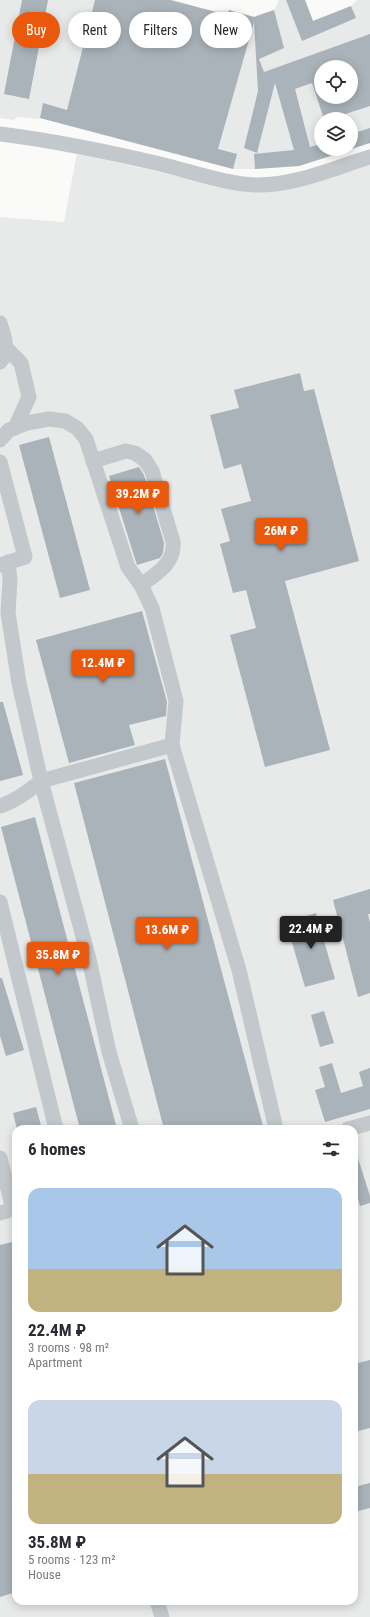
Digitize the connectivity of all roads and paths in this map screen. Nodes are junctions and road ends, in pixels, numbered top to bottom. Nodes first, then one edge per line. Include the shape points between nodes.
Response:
1 (0, 134) edge
2 (370, 157) edge
3 (0, 323) edge
4 (3, 355) edge
5 (15, 428) junction
6 (0, 440) edge
7 (93, 461) junction
8 (0, 462) edge
9 (4, 564) edge
10 (141, 585) junction
11 (172, 745) junction
12 (41, 781) junction
13 (0, 806) edge
14 (0, 902) edge
15 (370, 1123) edge
16 (55, 1125) edge
17 (131, 1125) edge
18 (275, 1125) edge
19 (358, 1126) edge
20 (0, 1158) edge
21 (10, 1210) edge
22 (158, 1605) edge
23 (162, 1617) edge

1 - 2 street via 86,147 225,180 257,185 287,182
3 - 4 street
4 - 5 street via 21,363 29,397
5 - 6 street via 9,430
5 - 7 street via 49,419 65,421 77,428 86,439
7 - 10 street via 128,567
7 - 10 street via 126,451 136,453 145,460 152,471 174,551 166,565
8 - 9 street via 24,557
9 - 12 street via 10,580 8,614 19,683
10 - 11 street via 152,608 176,701
11 - 12 street
11 - 18 street via 239,970
12 - 13 street via 10,803
12 - 17 street via 89,959 109,1052
14 - 16 street
15 - 19 street
20 - 21 street
22 - 23 street

